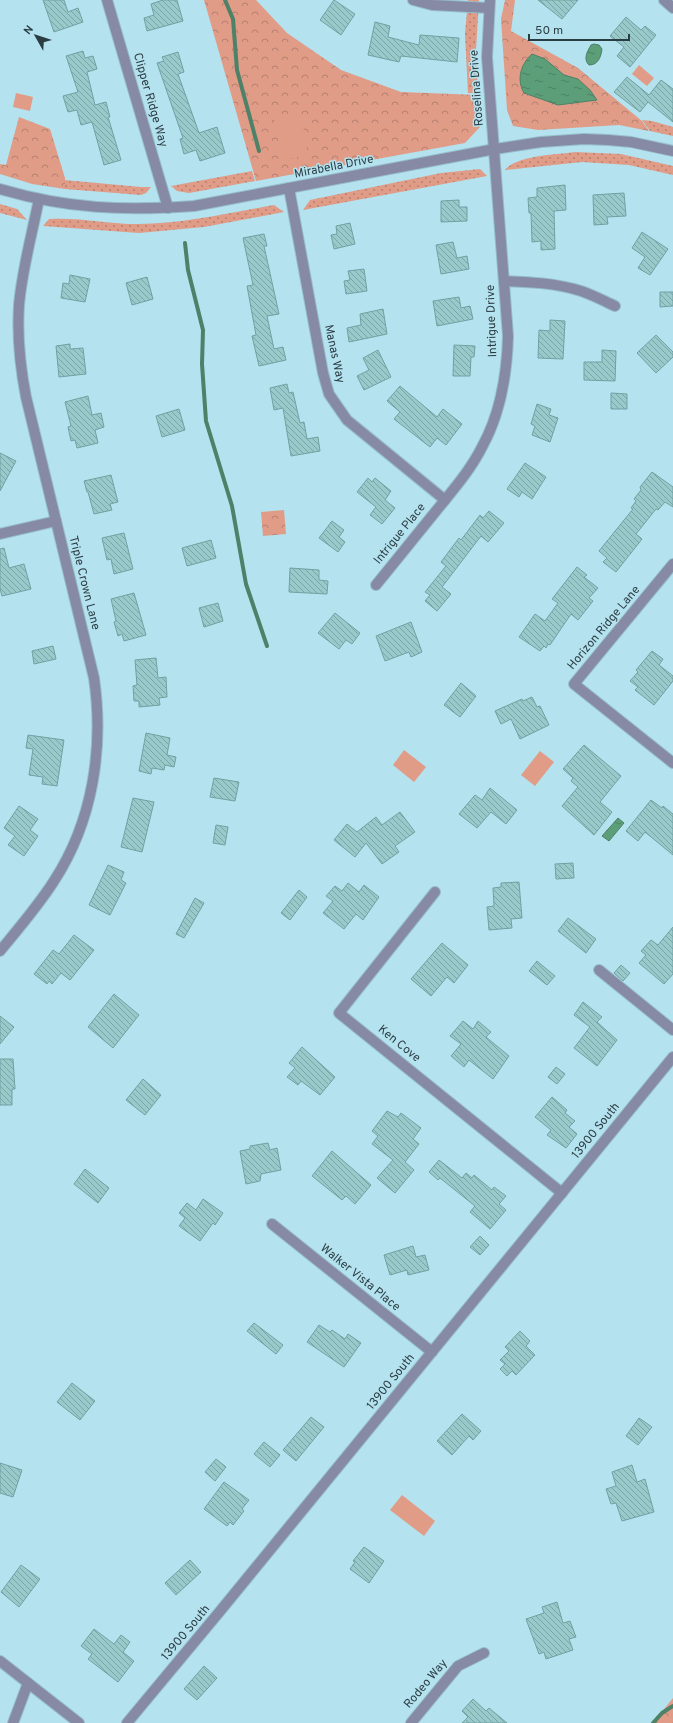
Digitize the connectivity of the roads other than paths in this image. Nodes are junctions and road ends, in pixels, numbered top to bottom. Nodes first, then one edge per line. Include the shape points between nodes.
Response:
1 (107, 0) edge
2 (413, 0) edge
3 (664, 0) edge
4 (490, 4) edge
5 (673, 8) edge
6 (495, 149) junction
7 (673, 151) edge
8 (289, 188) junction
9 (0, 189) edge
10 (39, 200) junction
11 (168, 208) junction
12 (504, 281) junction
13 (615, 306) dead end
14 (445, 500) junction
15 (56, 521) junction
16 (0, 534) edge
17 (673, 564) edge
18 (376, 585) dead end
19 (673, 763) edge
20 (435, 892) dead end
21 (0, 951) edge
22 (599, 970) dead end
23 (673, 1030) edge
24 (673, 1057) edge
25 (562, 1193) junction
26 (272, 1224) dead end
27 (432, 1352) junction
28 (484, 1653) dead end
29 (0, 1661) edge
30 (28, 1684) junction
31 (13, 1723) edge
32 (79, 1723) edge
33 (127, 1723) edge
34 (411, 1723) edge

1 - 11 street, Clipper Ridge Way
2 - 4 street via 432,5
3 - 5 street
4 - 6 street, Roselina Drive via 487,56
6 - 7 street, Mirabella Drive via 584,139 631,142
6 - 8 street, Mirabella Drive
6 - 12 street, Intrigue Drive
8 - 11 street, Mirabella Drive via 194,206
8 - 14 street, Manas Way via 329,394 340,412 354,426
9 - 10 street, Mirabella Drive
10 - 11 street, Mirabella Drive via 98,208
10 - 15 street, Triple Crown Lane via 22,285 20,360 26,397
12 - 13 street via 564,286 585,292
12 - 14 street, Intrigue Drive via 508,336 507,359 499,404 482,447
14 - 18 street, Intrigue Place
15 - 16 street
15 - 21 street, Triple Crown Lane via 94,678 98,714 96,763 86,812 67,858 41,901
17 - 19 street, Horizon Ridge Lane via 574,684
20 - 25 street, Ken Cove via 339,1013
22 - 23 street
24 - 25 street, 13900 South
25 - 27 street, 13900 South
26 - 27 street, Walker Vista Place
27 - 33 street, 13900 South
28 - 34 street, Rodeo Way via 458,1666
29 - 30 street
30 - 31 street
30 - 32 street

